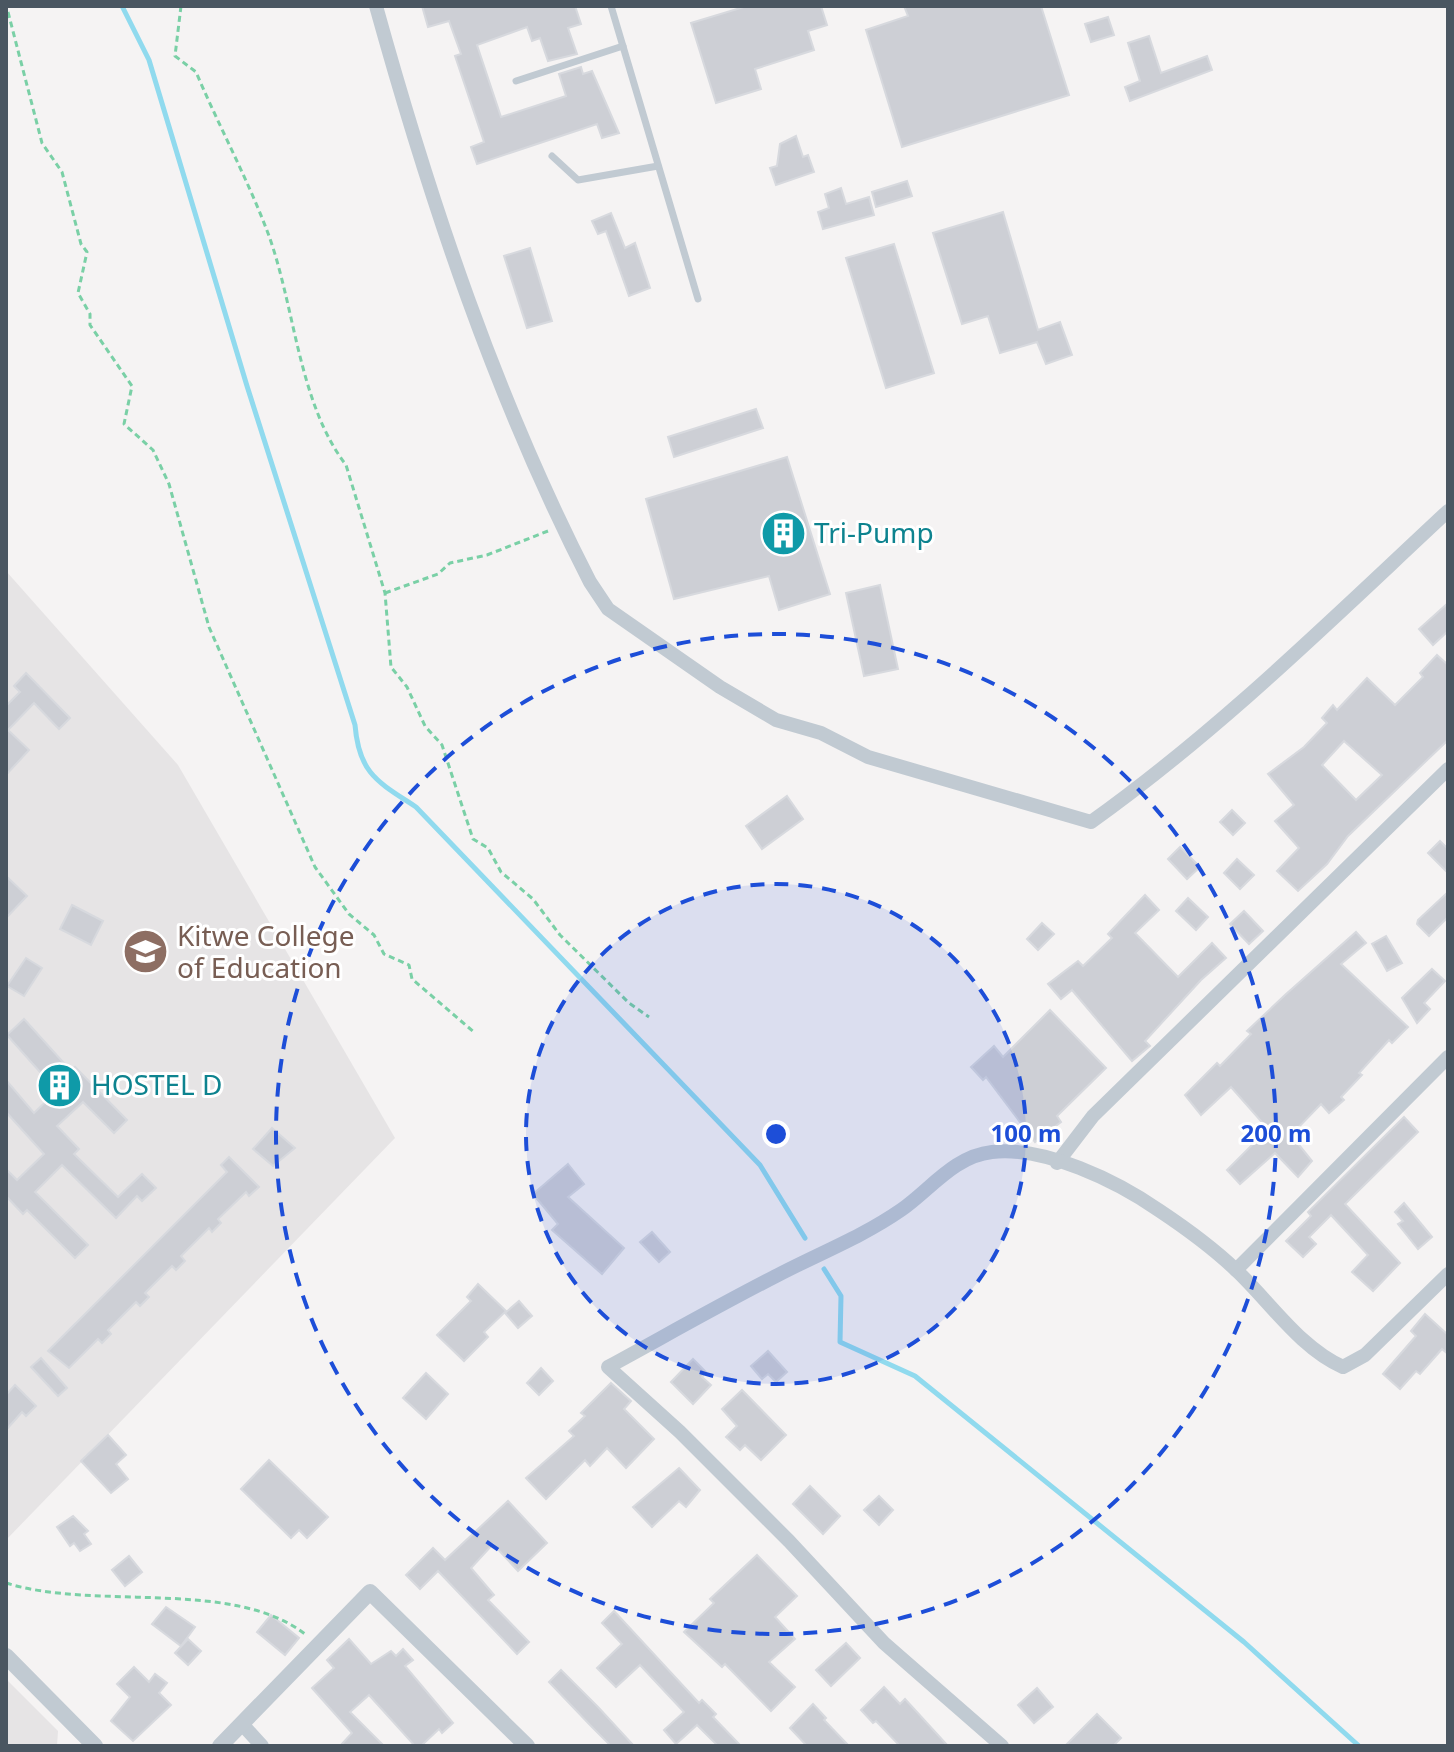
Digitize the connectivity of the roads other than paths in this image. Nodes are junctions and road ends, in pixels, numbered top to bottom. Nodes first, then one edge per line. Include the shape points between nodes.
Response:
1 (376, 6) edge
2 (611, 6) edge
3 (623, 46) junction
4 (516, 81) dead end
5 (552, 156) dead end
6 (658, 166) junction
7 (698, 299) dead end
8 (1448, 511) edge
9 (1448, 769) edge
10 (1448, 1057) edge
11 (1057, 1163) junction
12 (1236, 1270) junction
13 (1448, 1274) edge
14 (6, 1656) edge
15 (242, 1724) junction
16 (95, 1746) edge
17 (220, 1746) edge
18 (262, 1746) edge
19 (527, 1746) edge
20 (1002, 1746) edge

1 - 8 street via 448,245 563,530 608,609 776,720 821,733 868,757 1091,822 1222,721
2 - 3 lane
3 - 4 lane
3 - 6 lane
5 - 6 lane via 578,180
6 - 7 lane
9 - 11 street via 1093,1116
10 - 12 street
11 - 12 street via 1102,1176 1146,1202
11 - 20 street via 1020,1152 989,1152 959,1164 851,1242 734,1297 608,1367 778,1530 884,1643
12 - 13 street via 1322,1358 1343,1367 1365,1355
14 - 16 street
15 - 17 street
15 - 18 street
15 - 19 street via 370,1592

